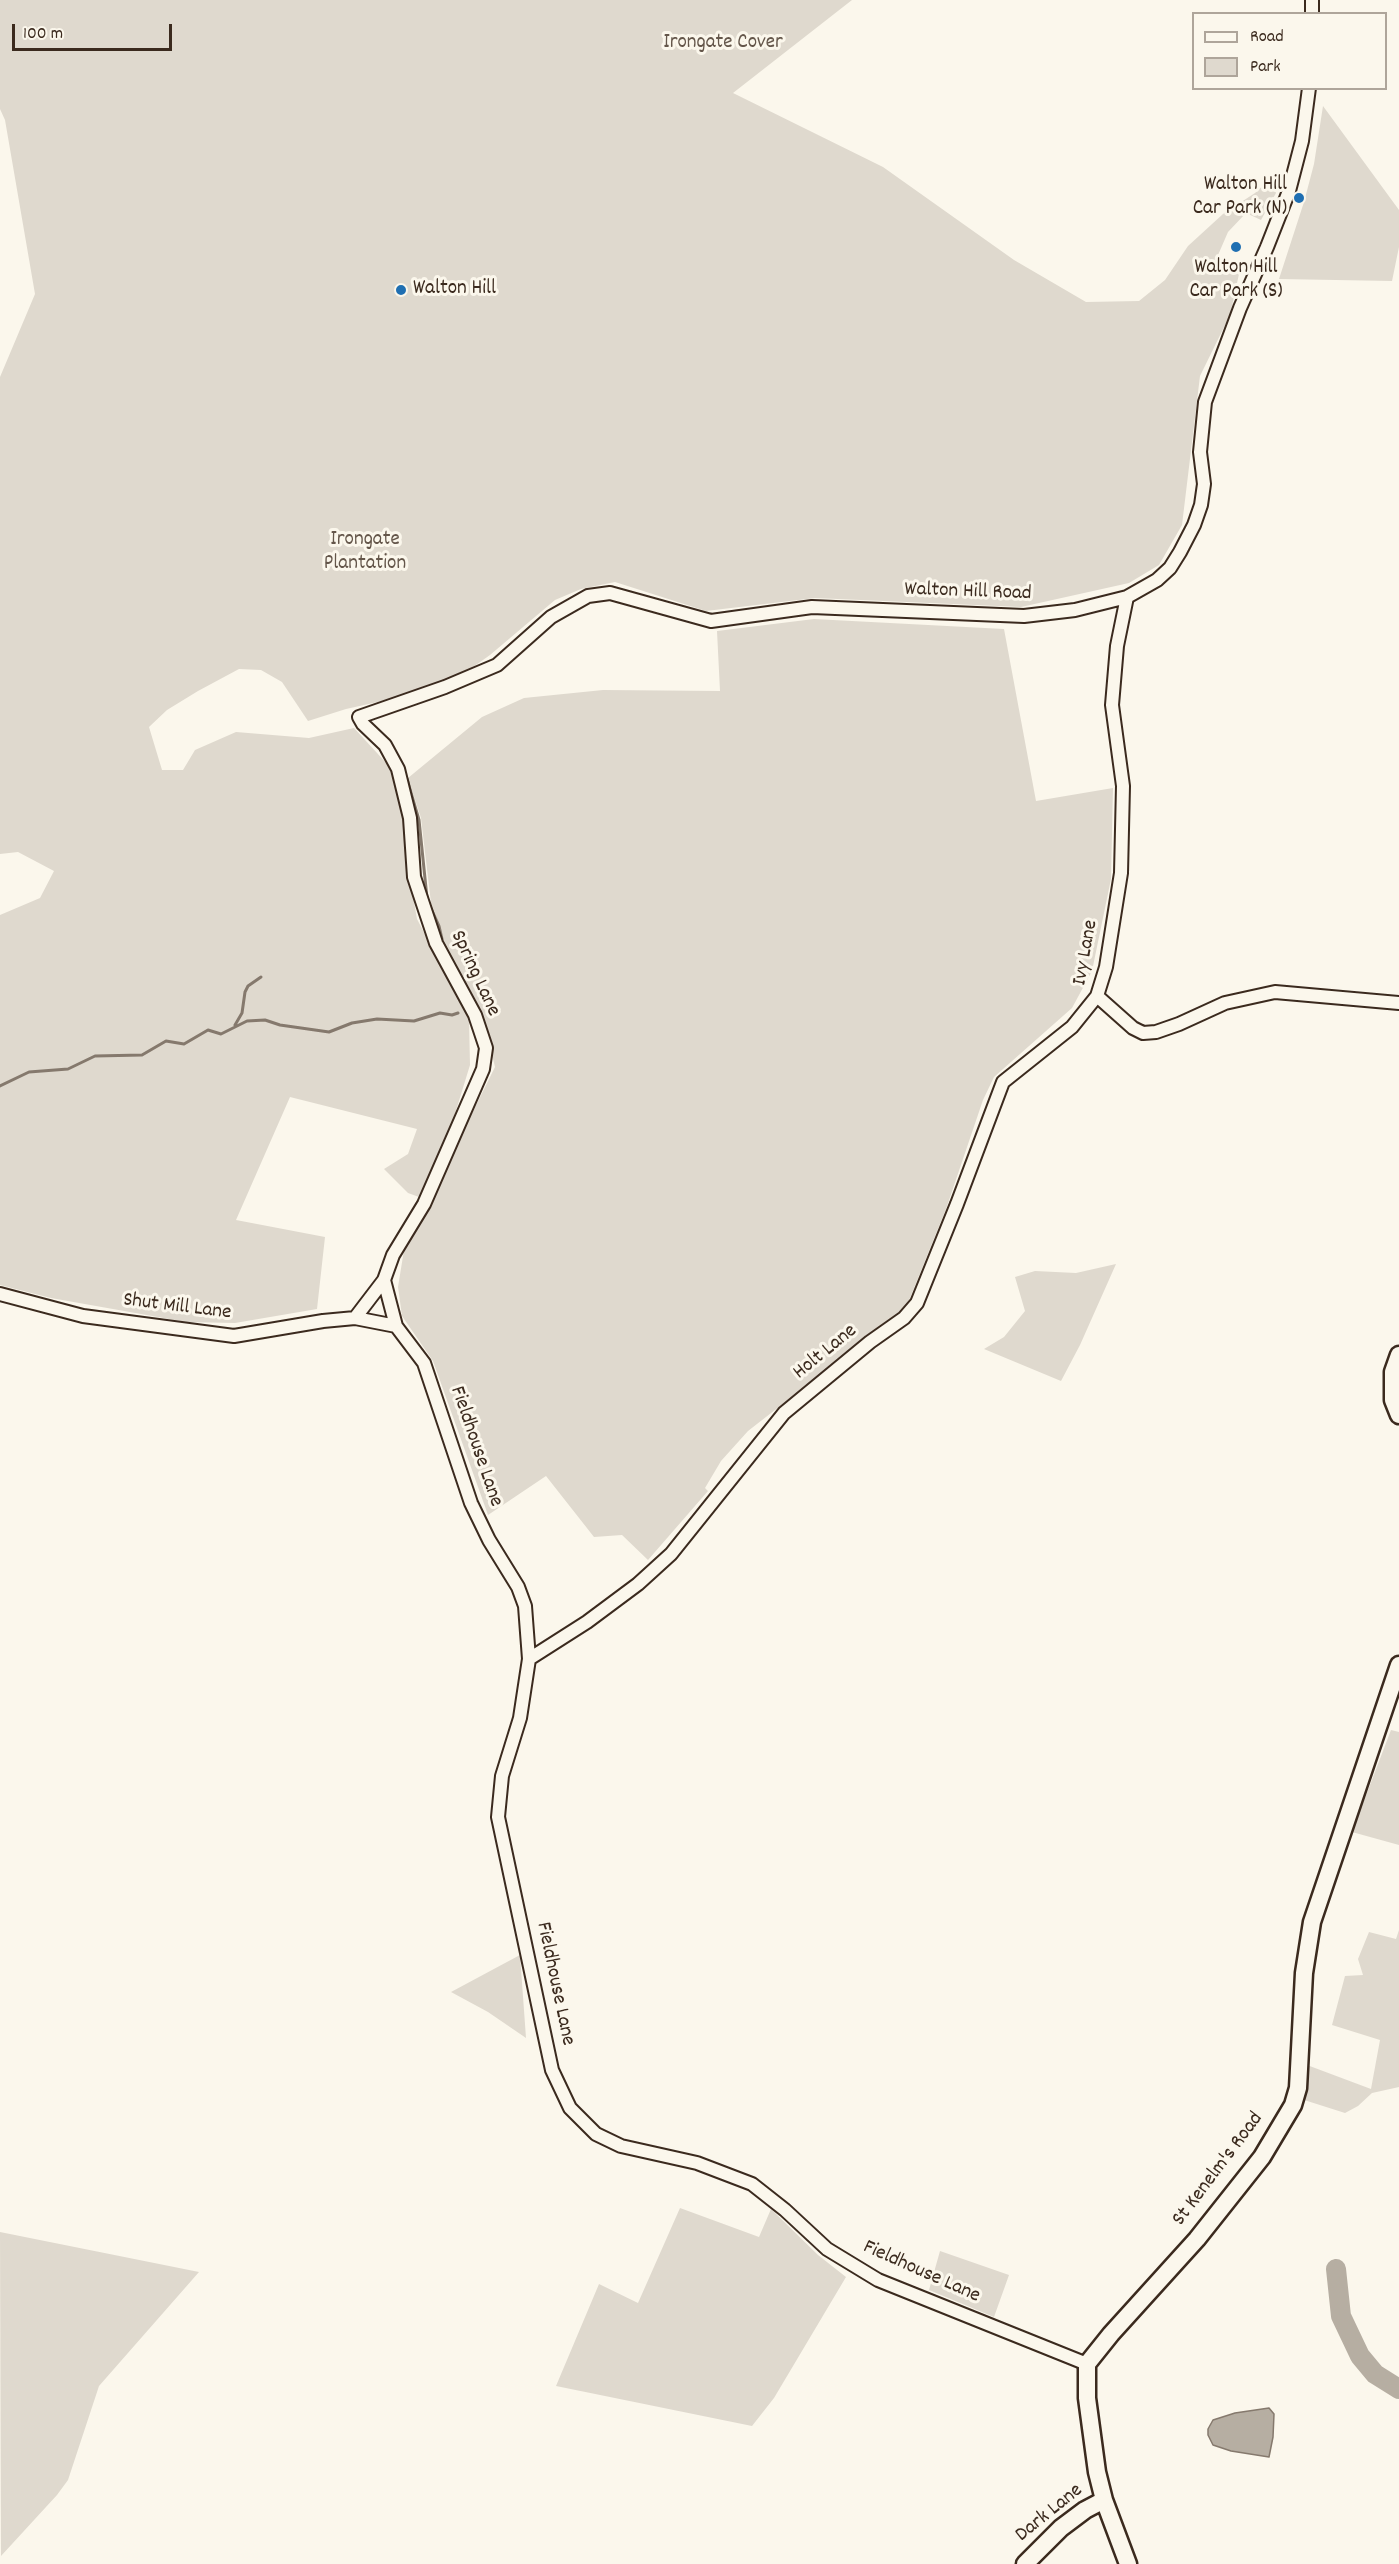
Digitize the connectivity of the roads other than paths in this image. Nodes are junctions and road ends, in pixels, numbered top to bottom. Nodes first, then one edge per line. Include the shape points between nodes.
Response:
1 (1309, 90) edge
2 (1127, 597) junction
3 (359, 717) joint
4 (1097, 996) junction
5 (1399, 1003) edge
6 (384, 1280) junction
7 (0, 1294) edge
8 (355, 1318) junction
9 (391, 1325) junction
10 (1399, 1355) edge
11 (1399, 1415) edge
12 (529, 1659) junction
13 (1399, 1665) edge
14 (1087, 2364) junction
15 (1104, 2500) junction
16 (1025, 2564) edge
17 (1128, 2564) edge

1 - 2 street, Walton Hill Road via 1302,141 1289,190 1205,402 1200,452 1204,484 1194,525 1170,568
2 - 3 street, Walton Hill Road via 1075,610 1024,616 812,608 711,621 610,593 588,596 551,616 497,665
2 - 4 street, Ivy Lane via 1117,646 1112,705 1123,786 1121,873 1106,967
3 - 6 street, Spring Lane via 385,745 398,769 410,818 414,877 436,943 475,1015 486,1048 483,1069 424,1204 393,1255
4 - 5 street, Ivy Lane via 1143,1033 1179,1024 1225,1003 1275,992
4 - 12 street, Holt Lane via 1072,1027 1003,1082 921,1292 904,1318 784,1413 675,1549 645,1578
6 - 8 street, Spring Lane
6 - 9 street
7 - 8 street, Shut Mill Lane via 83,1316 234,1336
8 - 9 street, Shut Mill Lane
9 - 12 street, Fieldhouse Lane via 424,1363 471,1503 518,1587 528,1623
10 - 11 street via 1393,1372 1393,1400
12 - 14 street, Fieldhouse Lane via 520,1718 502,1776 498,1817 552,2070 570,2108 596,2134 621,2146 697,2163 752,2184 827,2248 878,2280
13 - 14 street, St Kenelm's Road via 1312,1922 1304,1973 1298,2088 1293,2105 1274,2141 1240,2185
14 - 15 street via 1092,2440
15 - 16 street, Dark Lane via 1061,2528
15 - 17 street

